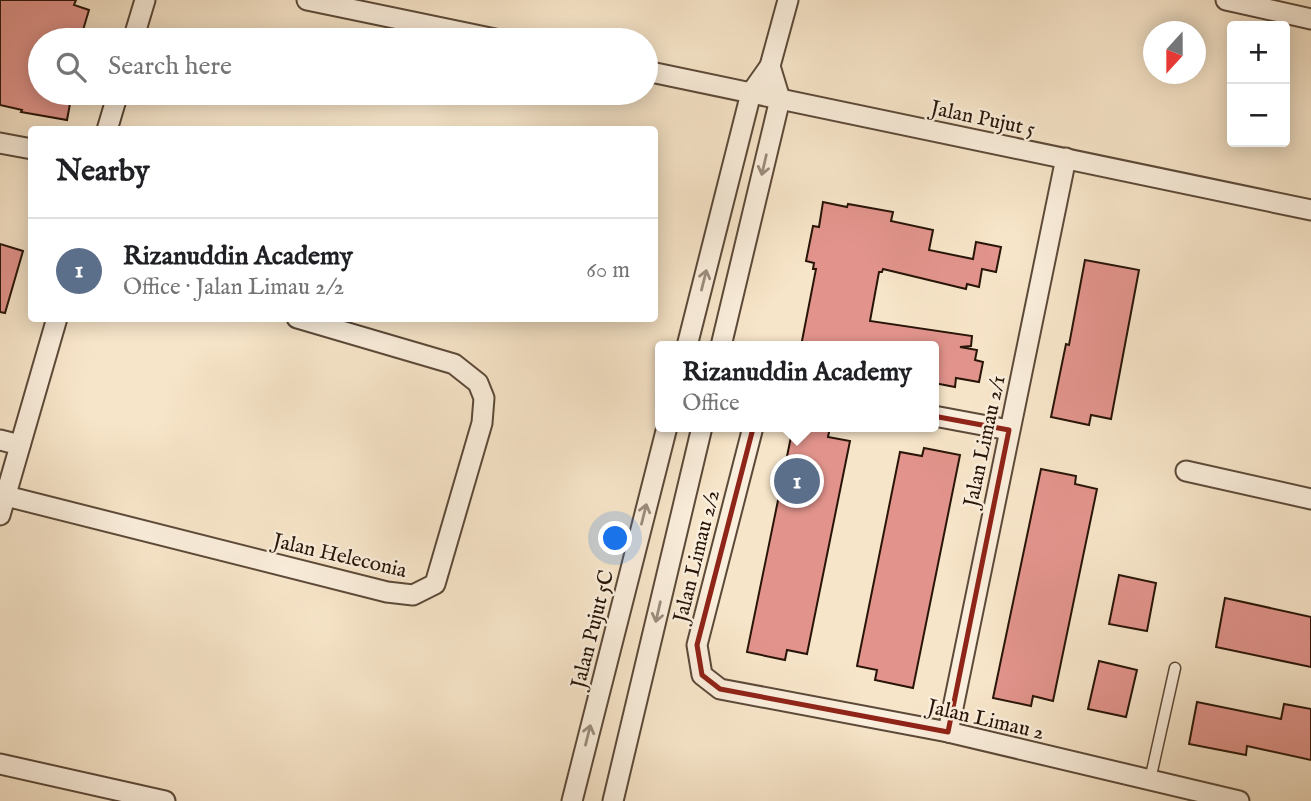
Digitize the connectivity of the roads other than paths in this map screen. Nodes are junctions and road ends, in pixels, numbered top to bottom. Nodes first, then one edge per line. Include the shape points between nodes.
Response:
1 (145, 0) edge
2 (307, 0) edge
3 (788, 0) edge
4 (1226, 0) edge
5 (1311, 19) edge
6 (137, 28) edge
7 (442, 28) edge
8 (771, 66) junction
9 (658, 74) edge
10 (751, 93) junction
11 (780, 99) junction
12 (114, 105) edge
13 (108, 126) edge
14 (0, 143) edge
15 (28, 148) edge
16 (1066, 158) junction
17 (1311, 210) edge
18 (56, 322) edge
19 (311, 322) edge
20 (688, 341) edge
21 (722, 341) edge
22 (939, 417) edge
23 (1009, 430) junction
24 (666, 432) edge
25 (701, 432) edge
26 (752, 432) edge
27 (0, 440) edge
28 (20, 444) junction
29 (1186, 471) dead end
30 (6, 496) junction
31 (1311, 499) edge
32 (0, 515) edge
33 (1175, 668) dead end
34 (720, 689) joint
35 (948, 732) junction
36 (0, 764) edge
37 (1150, 781) junction
38 (165, 801) edge
39 (572, 801) edge
40 (613, 801) edge
41 (1239, 801) edge

1 - 6 street
2 - 7 street
3 - 8 street
4 - 5 street
8 - 10 street
8 - 11 street
9 - 10 street, Jalan Pujut 5
10 - 11 street, Jalan Pujut 5
20 -> 10 street
11 - 16 street, Jalan Pujut 5
11 -> 21 street
12 - 13 street
14 - 15 street
16 - 17 street, Jalan Pujut 5
16 - 23 street, Jalan Limau 2/1
18 - 28 street
19 - 30 street, Jalan Heleconia via 454,364 478,383 484,398 482,423 435,584 412,595 387,592
22 - 23 street
23 - 35 street, Jalan Limau 2/1
39 -> 24 street, Jalan Pujut 5C
25 -> 40 street
26 - 34 street, Jalan Limau 2/2 via 697,645 702,675
27 - 28 street
28 - 30 street
29 - 31 street
30 - 32 street
33 - 37 lane
34 - 35 street, Jalan Limau 2
35 - 37 street, Jalan Limau 2
36 - 38 street
37 - 41 street, Jalan Limau 2

